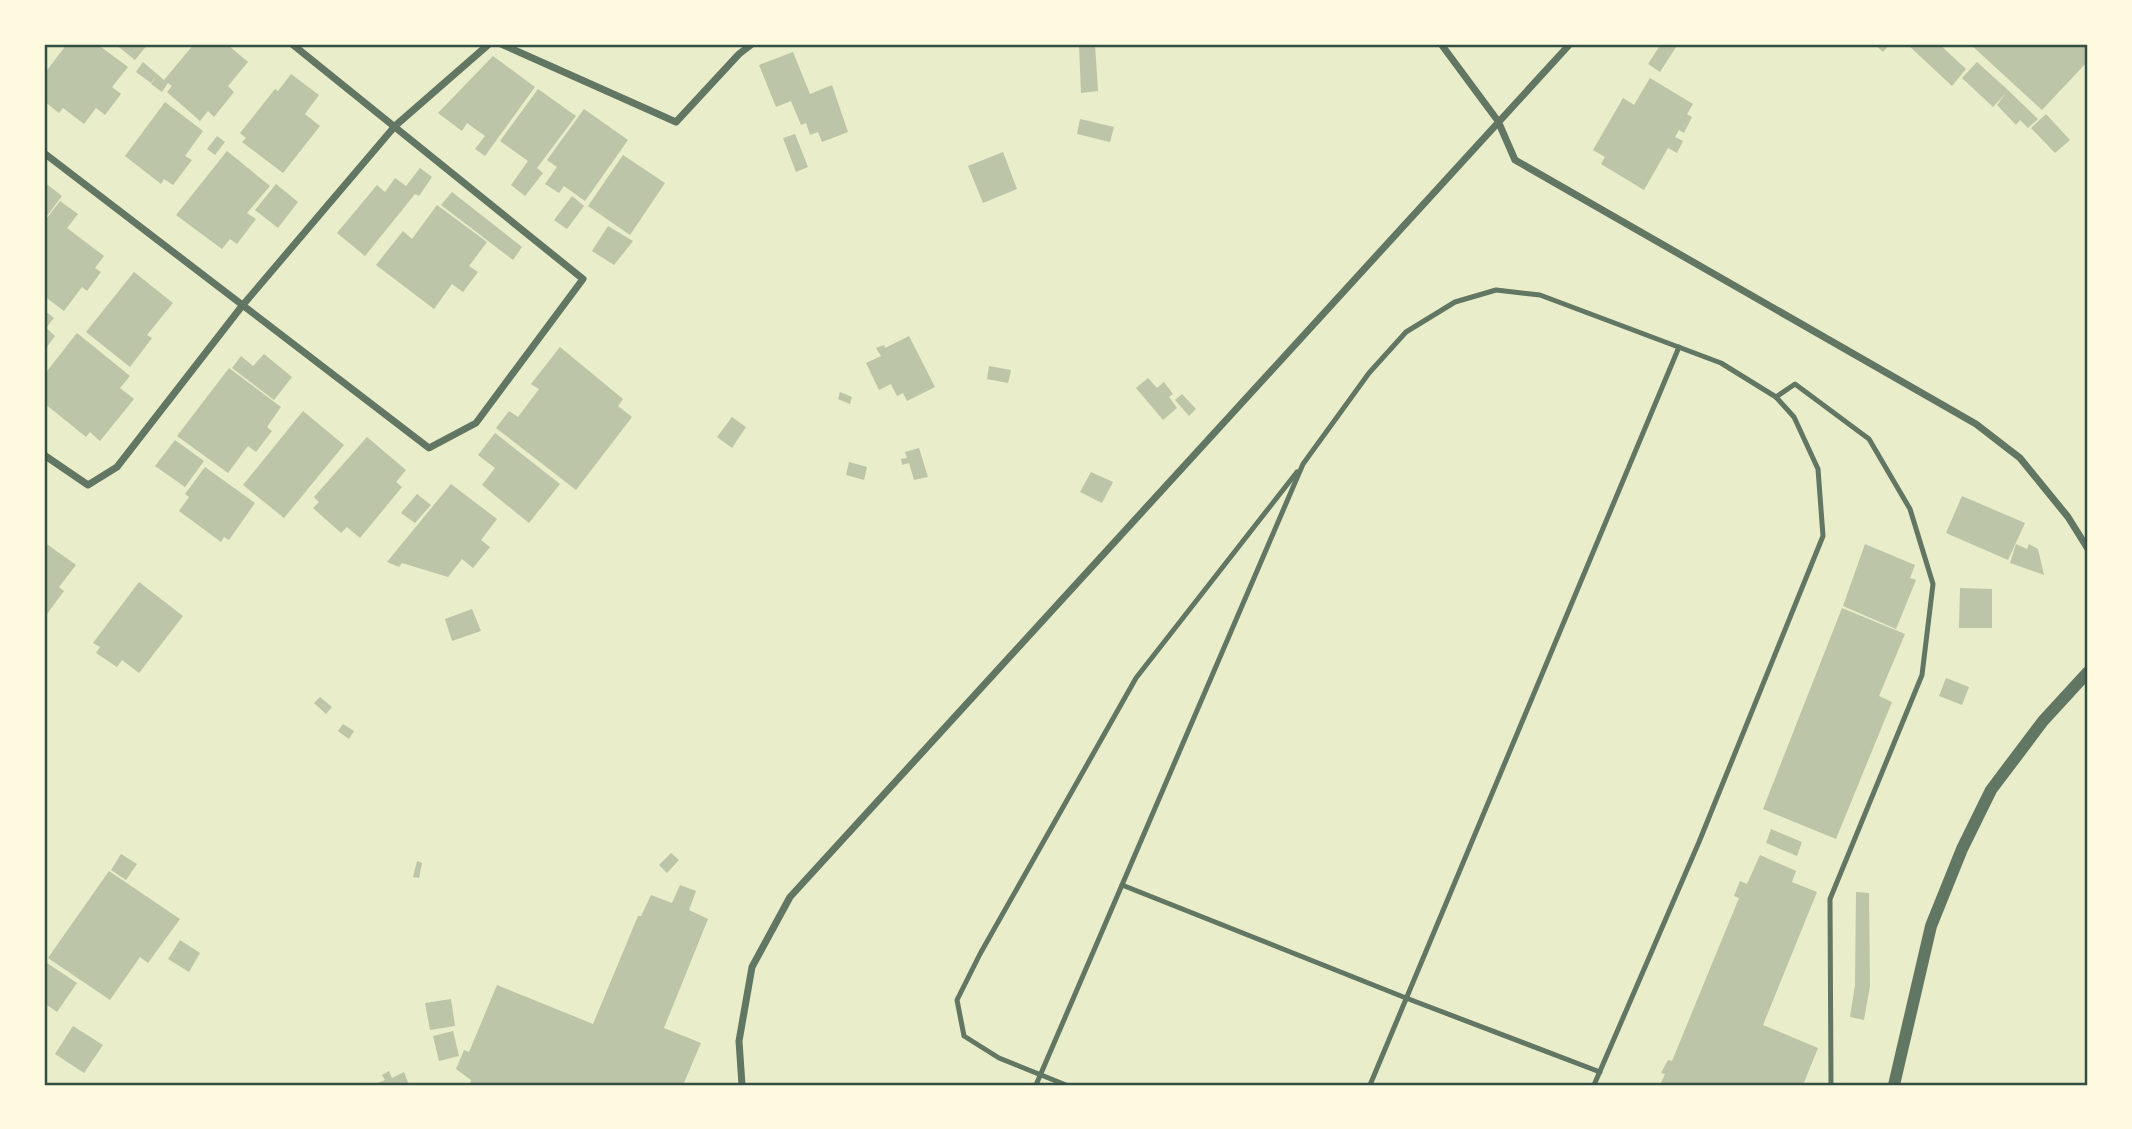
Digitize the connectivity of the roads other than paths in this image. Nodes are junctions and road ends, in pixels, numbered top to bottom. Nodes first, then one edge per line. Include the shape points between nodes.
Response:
1 (292, 44) edge
2 (489, 44) edge
3 (501, 44) edge
4 (752, 44) edge
5 (1441, 44) edge
6 (1570, 44) edge
7 (1499, 121) junction
8 (395, 125) junction
9 (44, 153) edge
10 (242, 306) junction
11 (1679, 347) junction
12 (1776, 397) junction
13 (44, 455) edge
14 (1303, 464) junction
15 (2088, 550) edge
16 (2088, 672) edge
17 (1122, 884) junction
18 (1406, 998) junction
19 (1600, 1072) junction
20 (1041, 1075) junction
21 (742, 1085) edge
22 (1037, 1085) edge
23 (1066, 1085) edge
24 (1370, 1085) edge
25 (1594, 1085) edge
26 (1831, 1085) edge
27 (1894, 1085) edge

1 - 8 street
2 - 8 street
3 - 4 street via 676,122
5 - 7 street
6 - 7 street
7 - 15 street via 1515,160 1976,424 2020,458 2068,517
7 - 21 street via 790,897 752,967 739,1041
8 - 10 street
8 - 10 street via 583,279 476,423 429,448
9 - 10 street
10 - 13 street via 117,467 88,485
11 - 12 lane via 1721,363
11 - 14 lane via 1540,295 1496,290 1455,302 1406,332 1369,373
11 - 18 lane
12 - 19 lane via 1794,417 1818,469 1823,536
12 - 26 lane via 1796,384 1869,439 1910,509 1933,584 1922,675 1830,899
14 - 17 lane
14 - 20 lane via 1136,678 957,1000 964,1036 999,1058
16 - 27 street via 2043,721 1992,790 1962,849 1931,926
17 - 18 lane
17 - 20 lane
18 - 19 lane
18 - 24 lane
19 - 25 lane
20 - 22 lane
20 - 23 lane

